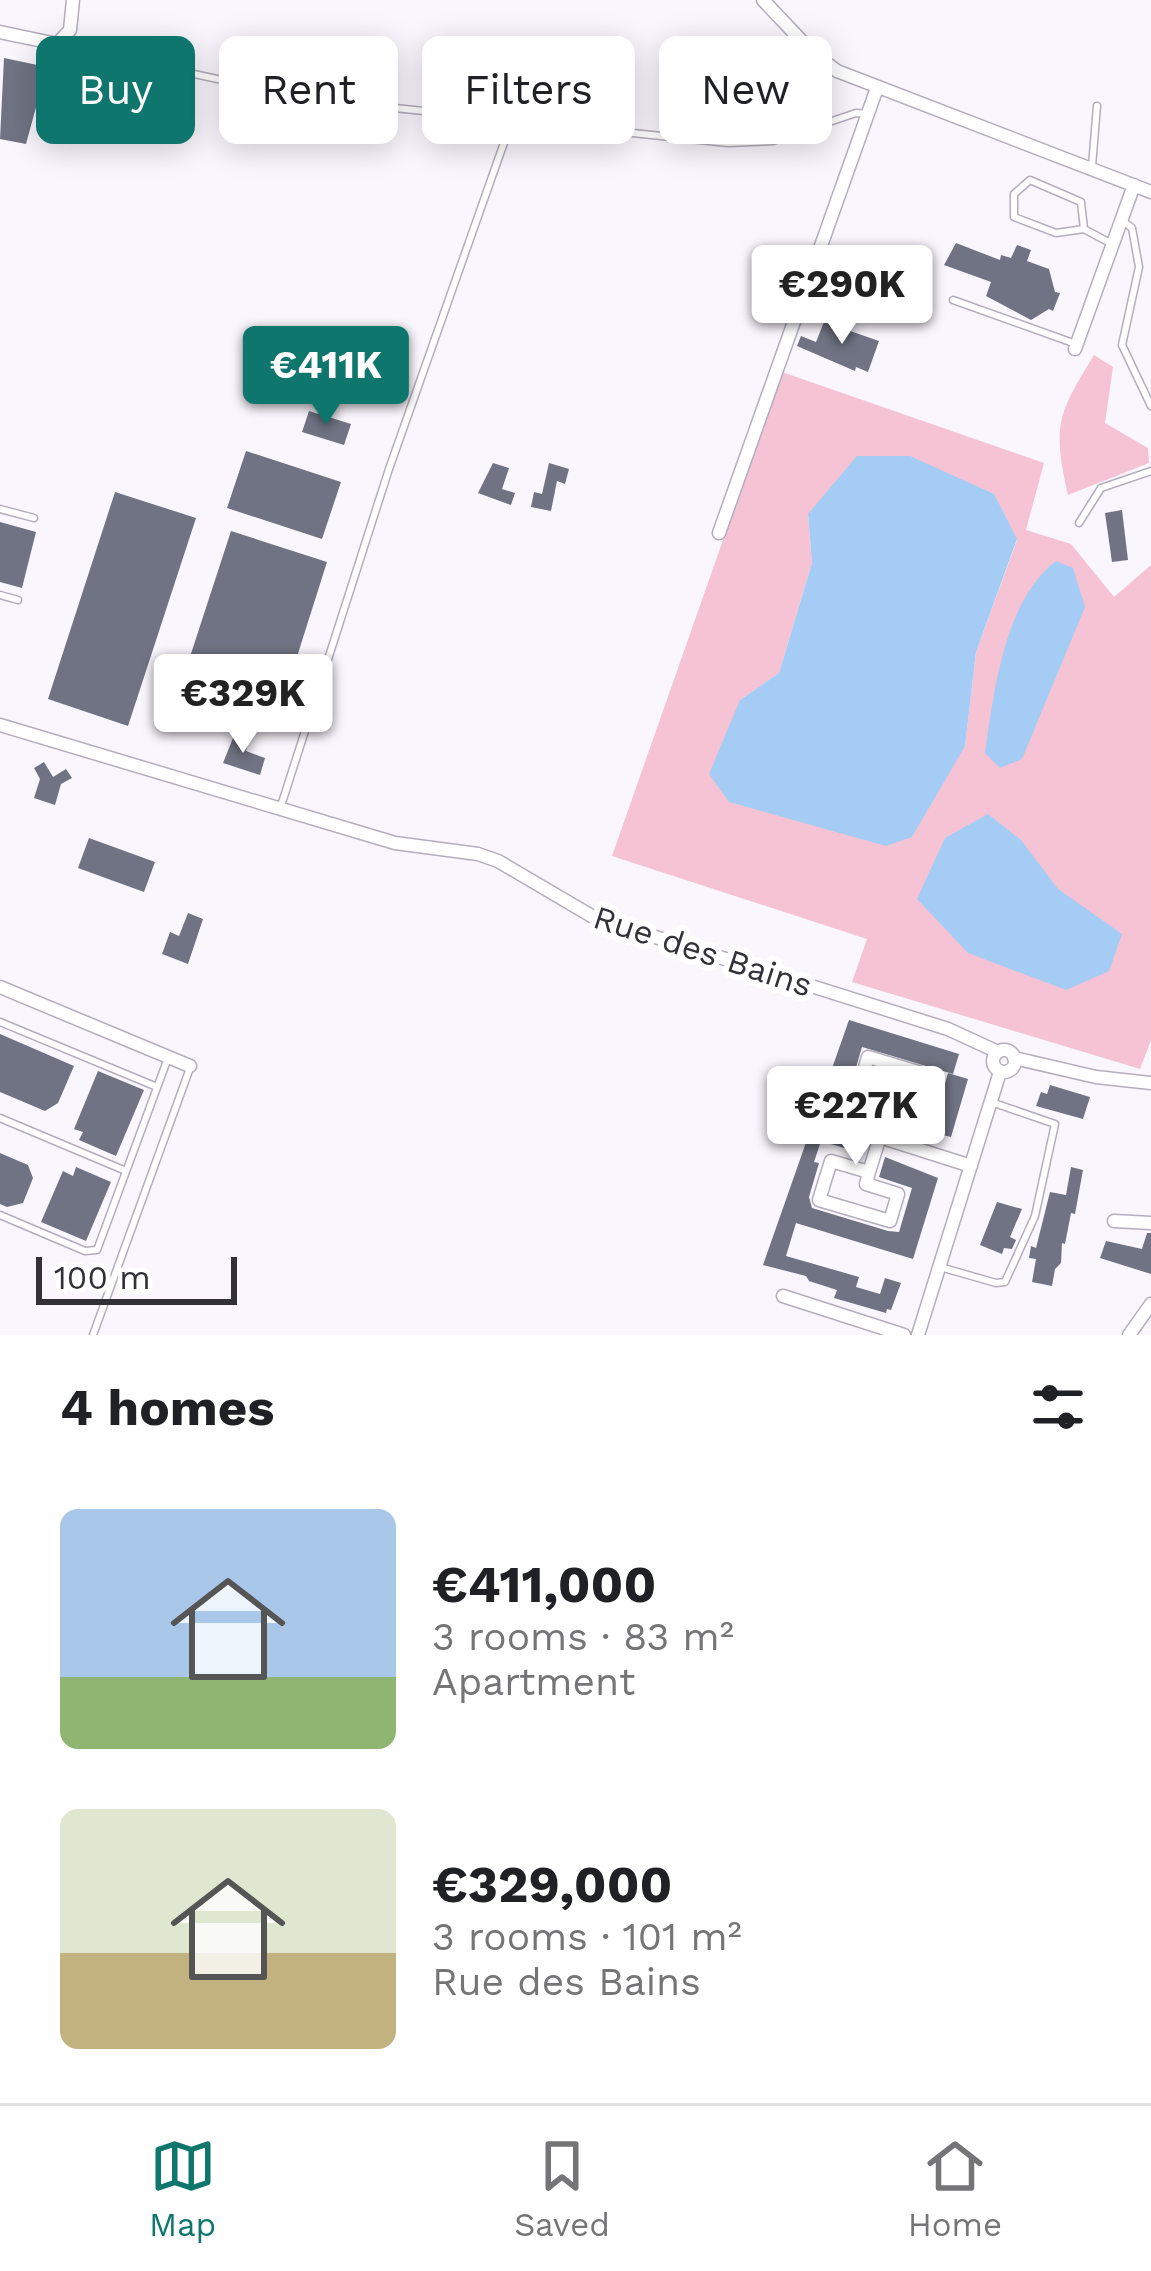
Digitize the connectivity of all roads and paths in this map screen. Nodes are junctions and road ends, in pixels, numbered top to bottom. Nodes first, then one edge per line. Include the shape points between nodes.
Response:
1 (73, 0) edge
2 (763, 0) edge
3 (0, 32) edge
4 (64, 36) edge
5 (36, 40) edge
6 (195, 74) edge
7 (877, 88) junction
8 (1097, 106) dead end
9 (422, 111) edge
10 (868, 114) junction
11 (635, 133) edge
12 (504, 144) edge
13 (1092, 169) junction
14 (1134, 185) junction
15 (1151, 192) edge
16 (1122, 219) junction
17 (1084, 229) junction
18 (1112, 244) junction
19 (808, 284) junction
20 (953, 300) dead end
21 (885, 311) dead end
22 (1076, 346) joint
23 (1151, 406) edge
24 (1151, 471) edge
25 (0, 509) edge
26 (34, 518) dead end
27 (1079, 523) dead end
28 (719, 533) dead end
29 (0, 595) edge
30 (18, 600) dead end
31 (0, 725) edge
32 (280, 808) junction
33 (0, 987) edge
34 (0, 1022) edge
35 (998, 1052) junction
36 (168, 1058) junction
37 (1014, 1058) junction
38 (190, 1066) joint
39 (1000, 1072) junction
40 (1151, 1083) edge
41 (157, 1087) junction
42 (894, 1091) junction
43 (991, 1102) junction
44 (0, 1118) edge
45 (880, 1137) junction
46 (971, 1166) junction
47 (126, 1172) junction
48 (869, 1172) junction
49 (0, 1215) edge
50 (1114, 1220) dead end
51 (1151, 1223) edge
52 (939, 1267) junction
53 (783, 1296) dead end
54 (1151, 1304) edge
55 (93, 1335) edge
56 (904, 1335) edge
57 (918, 1335) edge
58 (1129, 1335) edge

1 - 4 street
2 - 7 street via 813,53
3 - 5 street
6 - 9 lane via 309,99
7 - 10 street
7 - 13 street
8 - 13 lane
10 - 11 lane via 773,141
10 - 19 street
12 - 32 lane
13 - 14 street
14 - 15 street
14 - 16 street
16 - 18 street
16 - 23 lane via 1132,228 1139,267 1122,345
17 - 17 lane via 1056,233 1014,217 1014,194 1030,180 1081,202
17 - 18 lane
18 - 22 street
19 - 21 lane
19 - 28 street
20 - 22 lane
24 - 27 lane via 1101,488
25 - 26 lane
29 - 30 lane
31 - 32 street, Rue des Bains
32 - 35 street, Rue des Bains via 394,843 478,854 595,919 948,1029
33 - 36 street
34 - 41 lane
35 - 37 street
35 - 39 street
36 - 38 street
36 - 41 lane
37 - 39 street
37 - 40 street
38 - 55 lane
39 - 43 street
41 - 47 lane
42 - 42 street via 861,1081 868,1057 935,1077 928,1101
42 - 45 street
43 - 46 street
43 - 52 lane via 1055,1124 1035,1216 1005,1282
44 - 47 lane
45 - 46 street
45 - 48 street
46 - 52 street
47 - 49 lane via 97,1250
48 - 48 street via 866,1184 898,1194 890,1222 819,1201 831,1161
50 - 51 street
52 - 57 street
53 - 56 street
54 - 58 street

